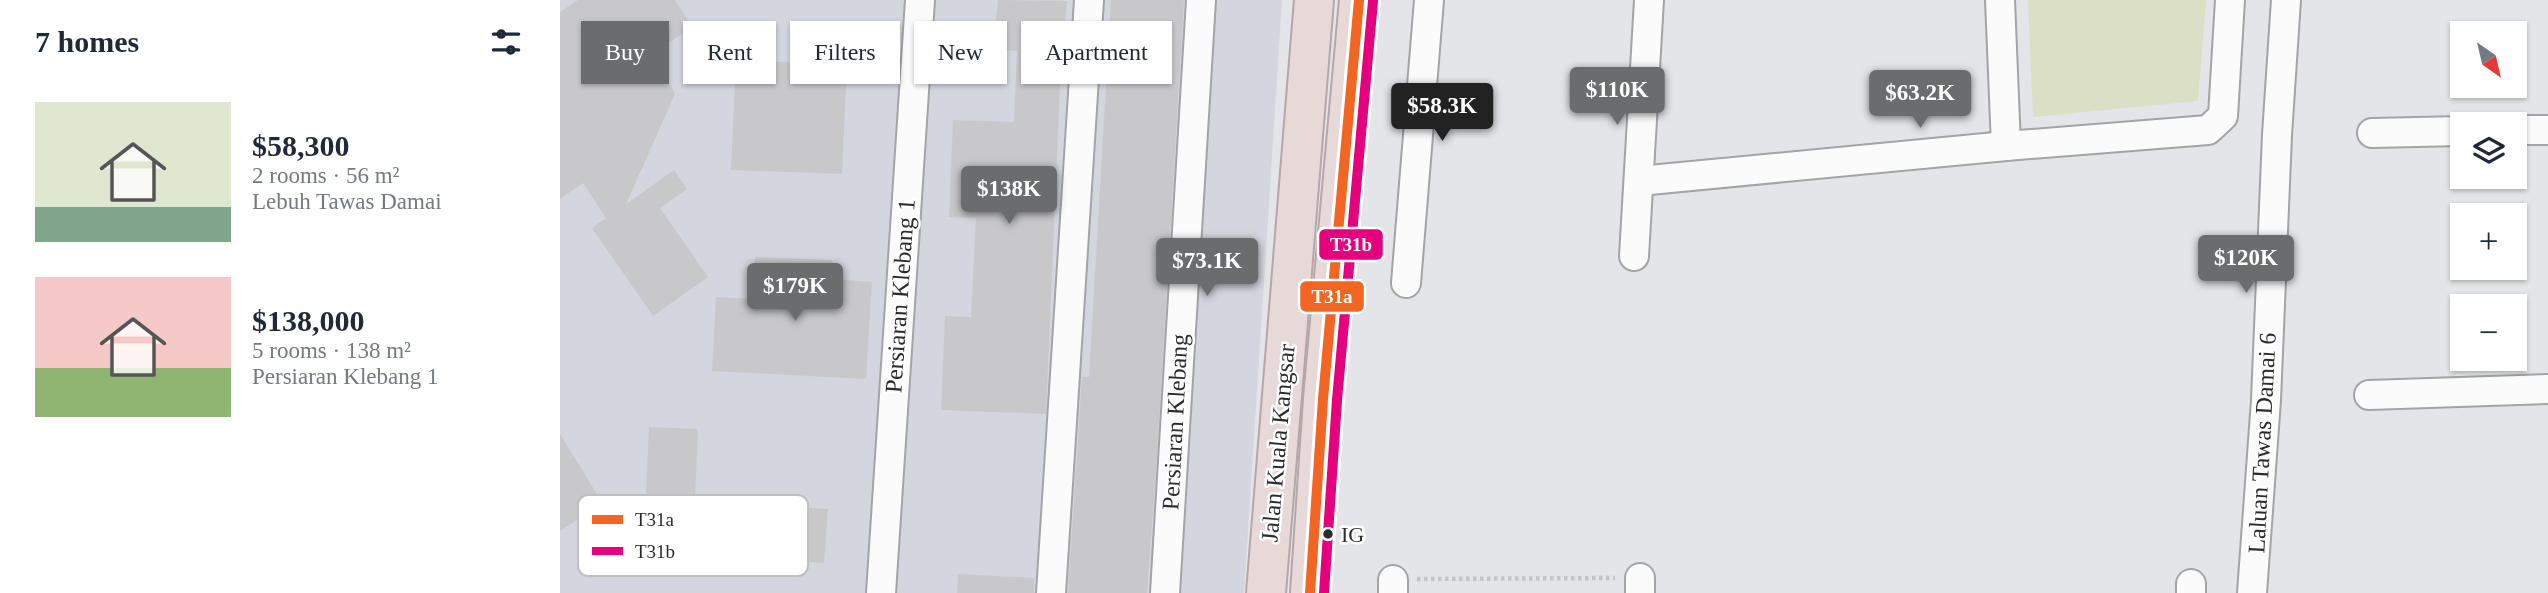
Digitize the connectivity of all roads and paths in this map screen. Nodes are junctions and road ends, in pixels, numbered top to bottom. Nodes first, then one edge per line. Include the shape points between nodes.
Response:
1 (920, 0) edge
2 (1089, 0) edge
3 (1200, 0) edge
4 (1314, 0) edge
5 (1359, 0) edge
6 (1429, 0) edge
7 (1649, 0) edge
8 (2000, 0) edge
9 (2230, 0) edge
10 (2286, 0) edge
11 (2527, 130) edge
12 (2548, 130) edge
13 (2450, 131) edge
14 (2372, 133) dead end
15 (2006, 146) junction
16 (1639, 181) junction
17 (1634, 256) dead end
18 (1406, 283) dead end
19 (2548, 389) edge
20 (2369, 395) dead end
21 (1640, 585) edge
22 (1393, 586) edge
23 (881, 593) edge
24 (1051, 593) edge
25 (1165, 593) edge
26 (1266, 593) edge
27 (1310, 593) edge
28 (2252, 593) edge

1 - 23 street, Persiaran Klebang 1
2 - 24 street
3 - 25 street, Persiaran Klebang
4 - 26 highway, Jalan Kuala Kangsar
5 - 27 highway, Jalan Kuala Kangsar
6 - 18 street
7 - 16 street
8 - 15 street
9 - 15 street via 2222,116 2208,130
10 - 28 street, Laluan Tawas Damai 6
11 - 12 street
13 - 14 street
15 - 16 street
16 - 17 street
19 - 20 street
21 - 22 path

